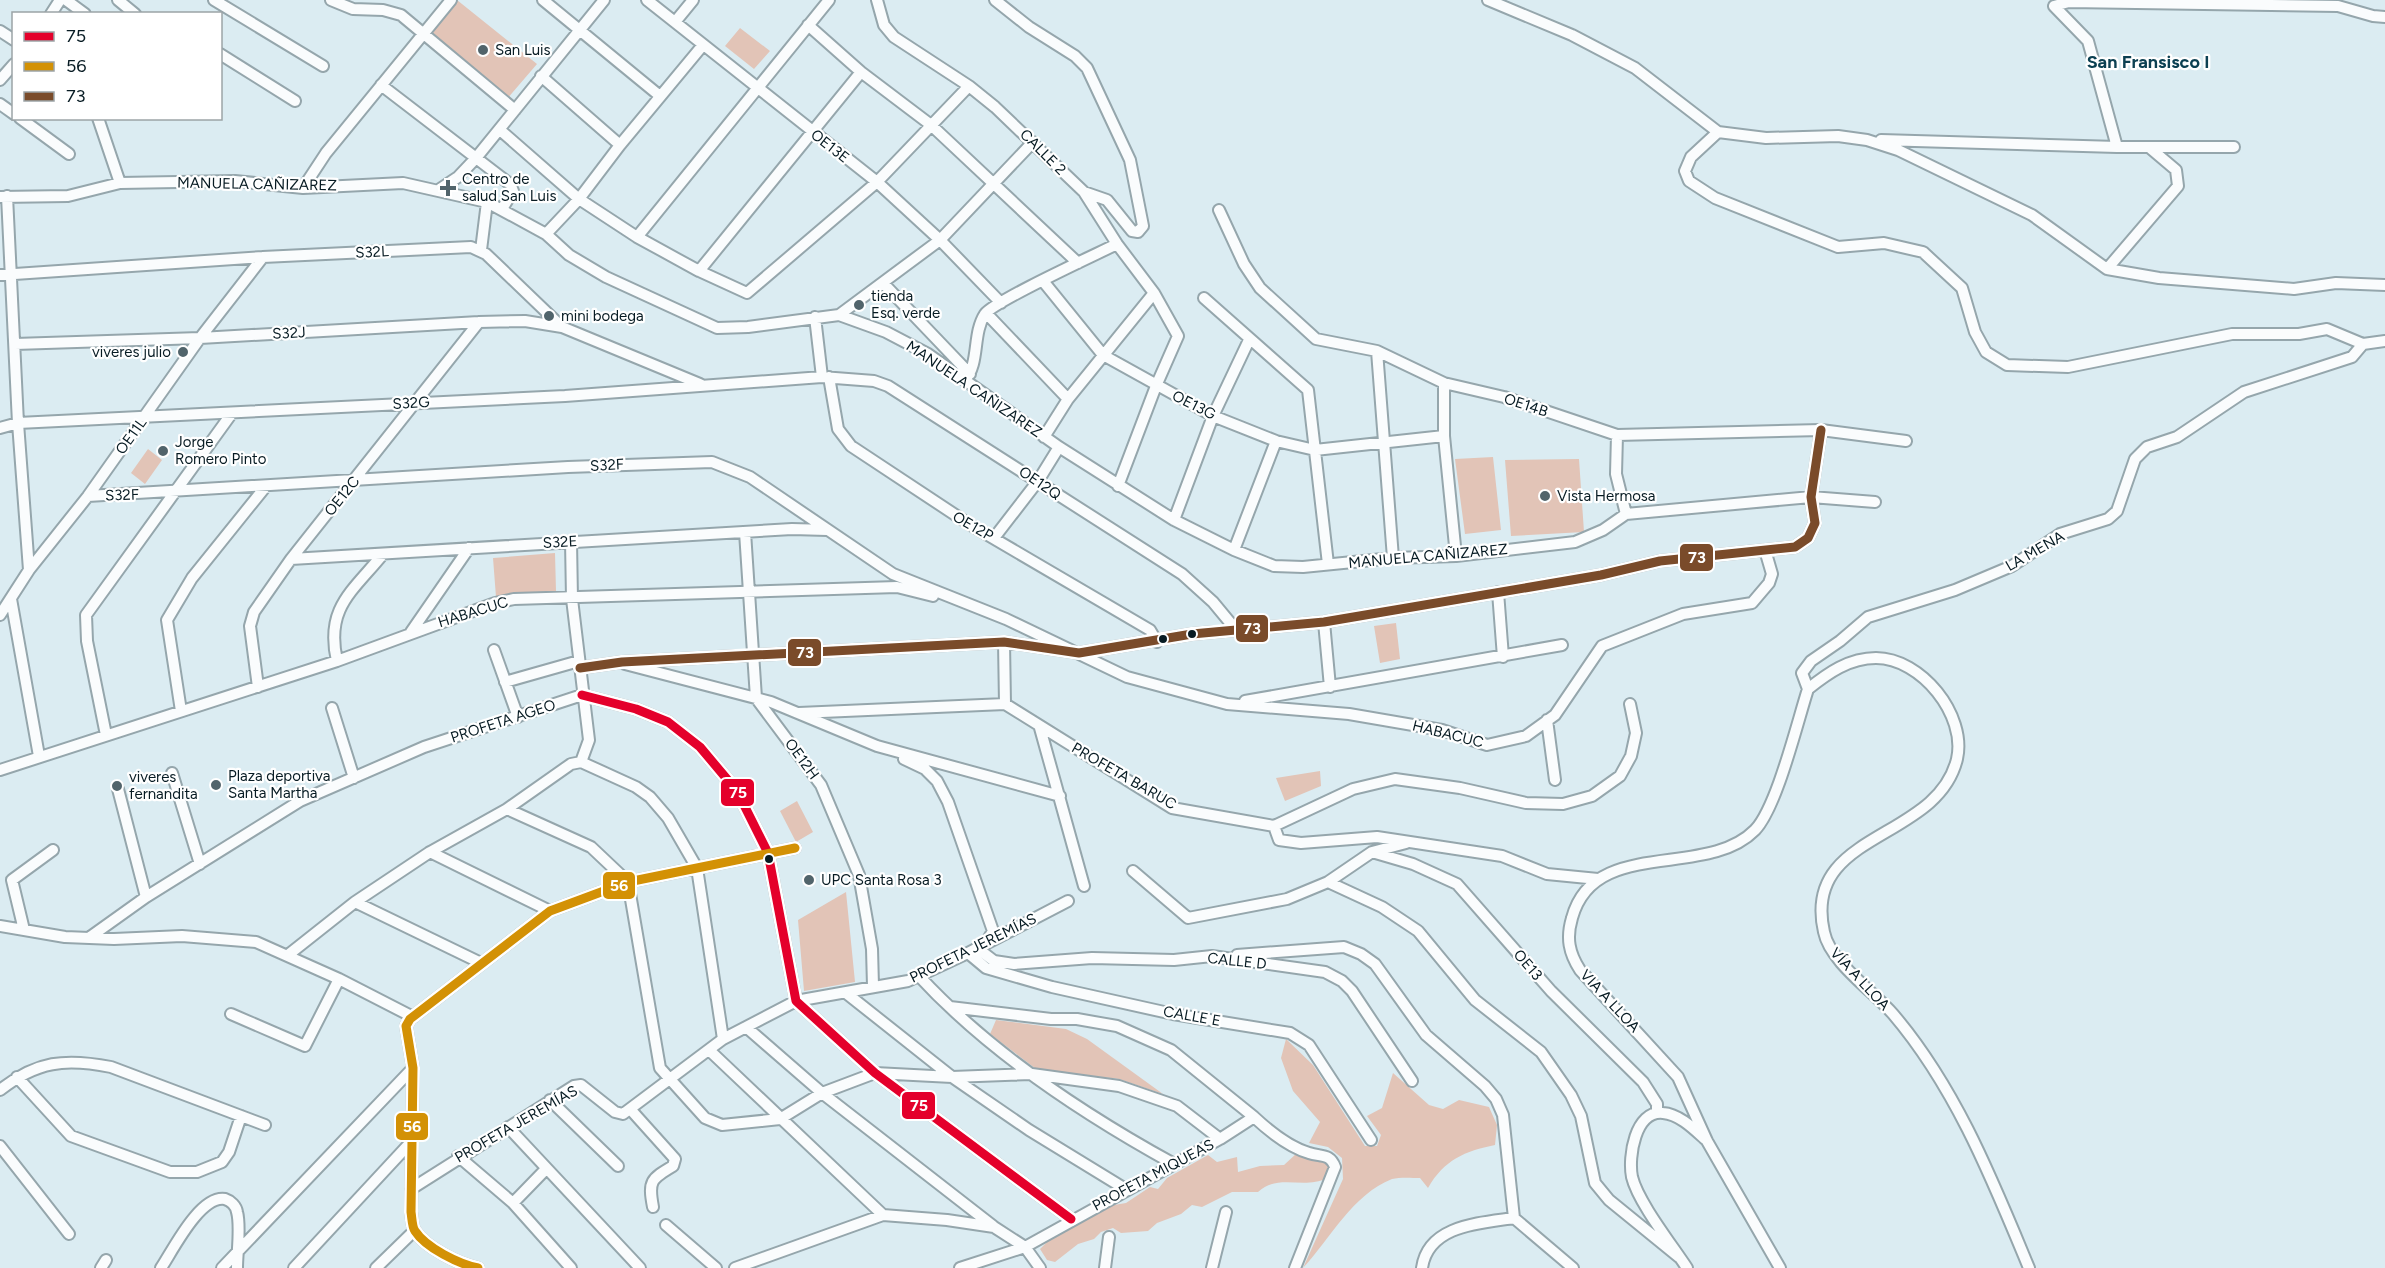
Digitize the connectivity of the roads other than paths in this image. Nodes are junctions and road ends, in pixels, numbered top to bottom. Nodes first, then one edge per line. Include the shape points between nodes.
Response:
1 (66, 0) edge
2 (118, 0) edge
3 (214, 0) edge
4 (331, 0) edge
5 (451, 0) edge
6 (543, 0) edge
7 (604, 0) edge
8 (647, 0) edge
9 (693, 0) edge
10 (829, 0) edge
11 (877, 0) edge
12 (995, 0) edge
13 (1488, 0) edge
14 (392, 6) edge
15 (82, 12) edge
16 (133, 12) edge
17 (2385, 16) edge
18 (675, 22) junction
19 (808, 25) junction
20 (579, 29) junction
21 (422, 32) junction
22 (703, 45) junction
23 (222, 55) edge
24 (12, 65) edge
25 (323, 66) dead end
26 (861, 72) junction
27 (541, 76) junction
28 (0, 80) edge
29 (381, 85) junction
30 (969, 86) junction
31 (756, 87) junction
32 (660, 96) junction
33 (295, 101) dead end
34 (515, 110) junction
35 (23, 120) edge
36 (99, 120) edge
37 (931, 125) junction
38 (500, 130) junction
39 (812, 132) junction
40 (1718, 132) junction
41 (1867, 140) junction
42 (1034, 142) junction
43 (620, 145) junction
44 (2117, 147) junction
45 (2234, 147) dead end
46 (2150, 148) junction
47 (69, 154) dead end
48 (476, 158) junction
49 (877, 182) junction
50 (120, 183) junction
51 (994, 184) junction
52 (303, 188) junction
53 (440, 189) junction
54 (1084, 192) junction
55 (3, 197) edge
56 (579, 199) junction
57 (487, 202) junction
58 (502, 209) junction
59 (1219, 210) dead end
60 (546, 234) junction
61 (637, 237) junction
62 (940, 240) junction
63 (1117, 244) junction
64 (481, 250) junction
65 (263, 257) junction
66 (1078, 263) junction
67 (2107, 269) junction
68 (699, 271) junction
69 (5, 274) edge
70 (1043, 281) junction
71 (883, 283) junction
72 (2385, 285) edge
73 (1154, 293) junction
74 (1204, 298) dead end
75 (1001, 303) junction
76 (986, 314) junction
77 (839, 315) junction
78 (815, 317) junction
79 (479, 322) junction
80 (562, 327) junction
81 (200, 338) junction
82 (1249, 340) junction
83 (2385, 341) edge
84 (15, 344) junction
85 (2363, 344) junction
86 (1377, 351) junction
87 (1102, 355) junction
88 (825, 377) junction
89 (968, 377) junction
90 (1444, 383) junction
91 (702, 385) junction
92 (1156, 386) junction
93 (1068, 399) junction
94 (415, 403) junction
95 (232, 413) junction
96 (1213, 416) junction
97 (144, 418) junction
98 (18, 423) junction
99 (0, 428) edge
100 (1821, 430) junction
101 (1443, 435) junction
102 (1617, 435) junction
103 (1044, 437) junction
104 (1276, 441) junction
105 (1906, 441) dead end
106 (1384, 444) junction
107 (1059, 447) junction
108 (1315, 450) junction
109 (354, 481) junction
110 (1038, 481) junction
111 (266, 486) junction
112 (1118, 486) junction
113 (174, 493) junction
114 (88, 496) junction
115 (1811, 497) junction
116 (1875, 502) dead end
117 (1626, 514) junction
118 (1174, 520) junction
119 (829, 530) junction
120 (745, 532) junction
121 (994, 538) junction
122 (571, 541) junction
123 (469, 548) junction
124 (1234, 550) junction
125 (1765, 550) junction
126 (383, 554) junction
127 (1456, 556) junction
128 (1393, 558) junction
129 (291, 559) junction
130 (1328, 564) junction
131 (29, 570) junction
132 (749, 592) junction
133 (1498, 592) junction
134 (11, 599) junction
135 (572, 599) junction
136 (967, 605) junction
137 (0, 615) edge
138 (1324, 622) junction
139 (1237, 631) junction
140 (411, 632) junction
141 (1004, 642) junction
142 (1157, 642) junction
143 (1562, 645) dead end
144 (494, 650) dead end
145 (1079, 653) junction
146 (753, 656) junction
147 (1503, 657) junction
148 (337, 661) junction
149 (622, 662) junction
150 (580, 664) junction
151 (505, 682) junction
152 (258, 687) junction
153 (1330, 687) junction
154 (1808, 689) junction
155 (582, 695) junction
156 (756, 698) junction
157 (1005, 704) junction
158 (1227, 704) junction
159 (1630, 704) dead end
160 (332, 708) dead end
161 (181, 711) junction
162 (799, 713) junction
163 (518, 717) junction
164 (1547, 720) junction
165 (1040, 728) junction
166 (106, 735) junction
167 (877, 746) junction
168 (39, 756) junction
169 (581, 762) junction
170 (0, 770) edge
171 (172, 773) dead end
172 (354, 778) junction
173 (1556, 780) dead end
174 (118, 789) dead end
175 (1060, 796) junction
176 (507, 809) junction
177 (1274, 826) junction
178 (1411, 842) junction
179 (795, 848) dead end
180 (53, 850) dead end
181 (430, 852) junction
182 (1372, 852) junction
183 (768, 853) junction
184 (200, 864) junction
185 (697, 868) junction
186 (1134, 871) dead end
187 (1598, 879) junction
188 (628, 882) junction
189 (1328, 882) junction
190 (1084, 886) dead end
191 (146, 897) junction
192 (1068, 901) dead end
193 (355, 902) junction
194 (550, 911) junction
195 (0, 926) edge
196 (24, 930) junction
197 (90, 937) junction
198 (987, 942) junction
199 (972, 951) junction
200 (288, 955) junction
201 (1212, 956) junction
202 (481, 963) junction
203 (919, 976) junction
204 (339, 979) junction
205 (873, 986) junction
206 (846, 993) junction
207 (796, 1001) junction
208 (950, 1007) junction
209 (231, 1014) dead end
210 (413, 1017) junction
211 (746, 1027) junction
212 (723, 1039) junction
213 (709, 1050) junction
214 (413, 1068) junction
215 (874, 1073) junction
216 (1032, 1074) junction
217 (17, 1077) junction
218 (952, 1077) junction
219 (669, 1081) junction
220 (1412, 1081) dead end
221 (0, 1090) edge
222 (822, 1093) junction
223 (550, 1100) junction
224 (631, 1110) junction
225 (1657, 1113) junction
226 (241, 1116) junction
227 (1254, 1117) junction
228 (780, 1119) junction
229 (265, 1125) dead end
230 (508, 1127) junction
231 (1220, 1139) junction
232 (1371, 1140) dead end
233 (1707, 1141) junction
234 (411, 1142) junction
235 (0, 1146) edge
236 (458, 1156) junction
237 (1174, 1164) junction
238 (618, 1166) dead end
239 (546, 1169) junction
240 (411, 1189) junction
241 (1127, 1190) junction
242 (513, 1203) junction
243 (652, 1207) dead end
244 (1226, 1212) dead end
245 (883, 1215) junction
246 (1514, 1218) junction
247 (1071, 1219) junction
248 (666, 1225) dead end
249 (994, 1227) junction
250 (414, 1231) junction
251 (69, 1234) dead end
252 (1109, 1237) dead end
253 (1025, 1247) junction
254 (237, 1251) junction
255 (1679, 1257) junction
256 (380, 1267) edge
257 (161, 1268) edge
258 (222, 1268) edge
259 (237, 1268) edge
260 (294, 1268) edge
261 (478, 1268) edge
262 (571, 1268) edge
263 (640, 1268) edge
264 (716, 1268) edge
265 (735, 1268) edge
266 (960, 1268) edge
267 (1040, 1268) edge
268 (1105, 1268) edge
269 (1212, 1268) edge
270 (1296, 1268) edge
271 (1422, 1268) edge
272 (1573, 1268) edge
273 (1687, 1268) edge
274 (1780, 1268) edge
275 (2029, 1268) edge

1 - 15 street
2 - 16 street
3 - 25 street
4 - 14 street via 353,9
5 - 21 street
6 - 20 street
7 - 20 street
8 - 18 street, OE13E
9 - 18 street
10 - 19 street
11 - 30 street, CALLE 2 via 884,25 894,37
12 - 54 street via 1087,68 1130,160 1143,226 1138,232 1132,231 1107,200
13 - 40 street via 1572,35 1635,68
14 - 21 street
17 - 44 street via 2338,6 2069,2 2054,6 2088,41
18 - 22 street, OE13E
19 - 26 street
19 - 31 street
20 - 27 street
20 - 32 street
21 - 29 street
21 - 34 street
22 - 31 street, OE13E
22 - 32 street
23 - 33 street
24 - 28 street
26 - 37 street
26 - 39 street
27 - 34 street
27 - 43 street
29 - 48 street
29 - 52 street
30 - 37 street
30 - 42 street, CALLE 2
31 - 39 street, OE13E
31 - 61 street
32 - 43 street
34 - 38 street
35 - 47 street
36 - 50 street
37 - 49 street
37 - 51 street
38 - 48 street
38 - 56 street
39 - 49 street, OE13E
39 - 68 street
40 - 41 street via 1766,138 1838,136
40 - 85 street via 1691,157 1685,171 1689,181 1715,198 1838,247 1884,243 1923,252 1962,288 1974,332 1986,352 2007,365 2068,367 2232,334 2299,334 2327,329
41 - 44 street
41 - 67 street via 1991,193 2031,215
42 - 51 street
42 - 54 street, CALLE 2
43 - 56 street
44 - 46 street
45 - 46 street
46 - 67 street via 2176,170 2178,186
48 - 53 street
48 - 58 street via 513,187
49 - 62 street, OE13E
49 - 68 street via 747,293
50 - 52 street, MANUELA CAÑIZAREZ via 235,181
50 - 55 street, MANUELA CAÑIZAREZ via 68,196
51 - 62 street
51 - 66 street
52 - 53 street, MANUELA CAÑIZAREZ via 403,183
53 - 57 street, MANUELA CAÑIZAREZ
54 - 63 street, CALLE 2
55 - 69 street
56 - 60 street
56 - 61 street
57 - 58 street, MANUELA CAÑIZAREZ
57 - 64 street
58 - 60 street, MANUELA CAÑIZAREZ
59 - 86 street, OE14B via 1260,288 1303,328 1316,339
60 - 78 street, MANUELA CAÑIZAREZ via 569,255 606,277 717,328
61 - 68 street
62 - 71 street
62 - 75 street, OE13E
63 - 66 street
63 - 73 street, CALLE 2
64 - 65 street, S32L via 471,247
64 - 80 street
65 - 69 street, S32L
65 - 81 street, OE11L
66 - 70 street
67 - 72 street via 2159,278 2294,289 2337,283
69 - 84 street
70 - 75 street
70 - 87 street, OE13G
71 - 77 street
71 - 89 street
73 - 87 street
73 - 92 street, CALLE 2 via 1178,336
74 - 82 street
75 - 76 street
76 - 89 street via 975,340
76 - 93 street
77 - 78 street, MANUELA CAÑIZAREZ
77 - 89 street, MANUELA CAÑIZAREZ via 886,332
78 - 88 street, OE12P
79 - 80 street, S32J via 525,321
79 - 81 street, S32J
79 - 94 street, OE12C
80 - 91 street
81 - 84 street, S32J
81 - 97 street, OE11L
82 - 96 street
82 - 108 street via 1308,390
83 - 85 street, LA MENA
84 - 98 street
85 - 154 street, LA MENA via 2352,357 2244,392 2177,437 2147,447 2135,459 2116,511 2108,519 2060,534 2012,566 1955,590 1868,616 1810,661 1802,673
86 - 90 street, OE14B
86 - 106 street
87 - 92 street, OE13G
87 - 93 street
88 - 91 street, S32G
88 - 110 street, OE12Q via 888,386
88 - 121 street, OE12P via 838,429 851,446
89 - 103 street, MANUELA CAÑIZAREZ
90 - 101 street
90 - 102 street, OE14B via 1504,397
91 - 94 street, S32G
92 - 96 street, OE13G
92 - 112 street
93 - 103 street
94 - 95 street, S32G
94 - 109 street, OE12C
95 - 97 street, S32G
95 - 113 street
96 - 104 street, OE13G
96 - 118 street
97 - 98 street, S32G
97 - 114 street, OE11L
98 - 99 street, S32G
98 - 131 street
100 - 102 street, OE14B
100 - 105 street, OE14B
100 - 115 street
101 - 106 street, OE13G
101 - 127 street
102 - 117 street via 1616,474
103 - 107 street, MANUELA CAÑIZAREZ
104 - 108 street, OE13G
104 - 124 street
106 - 108 street, OE13G
106 - 128 street
107 - 110 street
107 - 112 street, MANUELA CAÑIZAREZ
108 - 130 street
109 - 111 street, S32F
109 - 119 street, S32F via 712,462 743,473
109 - 129 street, OE12C
110 - 121 street
110 - 139 street, OE12Q via 1182,574
111 - 113 street, S32F
111 - 161 street via 192,578 167,620
112 - 118 street, MANUELA CAÑIZAREZ
113 - 114 street, S32F
113 - 166 street via 86,615 87,641
114 - 131 street, OE11L
115 - 116 street, MANUELA CAÑIZAREZ
115 - 117 street, MANUELA CAÑIZAREZ
115 - 125 street via 1815,523 1808,538 1795,546
117 - 127 street, MANUELA CAÑIZAREZ via 1575,542
118 - 124 street, MANUELA CAÑIZAREZ
119 - 120 street, S32E
119 - 136 street, S32F via 893,574
120 - 122 street, S32E
120 - 132 street
121 - 142 street, OE12P via 1150,630
122 - 123 street, S32E
122 - 135 street
123 - 126 street, S32E
123 - 140 street
124 - 130 street, MANUELA CAÑIZAREZ via 1274,566
125 - 133 street via 1660,561
125 - 164 street, HABACUC via 1772,574 1752,603 1683,614 1602,646
126 - 129 street, S32E
126 - 148 street via 335,618 332,634
127 - 128 street, MANUELA CAÑIZAREZ
128 - 130 street, MANUELA CAÑIZAREZ
129 - 152 street, OE12C via 251,619
131 - 134 street, OE11L
132 - 135 street, HABACUC
132 - 136 street, HABACUC via 897,587
132 - 146 street
133 - 138 street
133 - 147 street
134 - 137 street, OE11L
134 - 168 street
135 - 140 street, HABACUC via 495,603
135 - 150 street
136 - 145 street, S32F
138 - 139 street
138 - 153 street
139 - 142 street via 1192,634
140 - 148 street, HABACUC
141 - 145 street
141 - 146 street
141 - 157 street
142 - 145 street
143 - 147 street
144 - 151 street
145 - 158 street, HABACUC via 1127,677
146 - 149 street
146 - 156 street
147 - 153 street
148 - 152 street, HABACUC
149 - 150 street
149 - 156 street via 640,670
150 - 151 street
150 - 155 street
151 - 163 street
152 - 161 street, HABACUC
153 - 158 street
154 - 187 street, VIA A LLOA via 1774,796 1754,831 1725,849 1626,867
154 - 275 street, VÍA A LLOA via 1851,661 1877,657 1899,662 1936,689 1953,718 1957,759 1940,792 1919,812 1860,847 1839,865 1823,885 1822,920 1831,950 1890,1012 1941,1078 1993,1180
155 - 163 street, PROFETA AGEO
155 - 169 street via 589,743
155 - 183 street via 652,714 685,734 736,791
156 - 162 street
156 - 205 street, OE12H via 821,785 859,875 872,949
157 - 162 street
157 - 165 street, PROFETA BARUC
158 - 164 street, HABACUC via 1349,714 1442,730 1487,745 1526,736
159 - 177 street via 1636,733 1631,756 1620,776 1592,796 1563,804 1526,803 1395,779 1353,789
160 - 172 street
161 - 166 street, HABACUC
162 - 167 street
163 - 172 street, PROFETA AGEO via 424,747
164 - 173 street
165 - 175 street
165 - 177 street, PROFETA BARUC via 1172,808
166 - 168 street, HABACUC
167 - 175 street
167 - 198 street via 925,769 937,781 958,824 993,931
168 - 170 street, HABACUC
169 - 176 street via 571,764
169 - 185 street via 650,797 668,818
171 - 184 street
172 - 184 street, PROFETA AGEO via 300,801
174 - 191 street
175 - 190 street
176 - 181 street
176 - 188 street via 591,847
177 - 178 street via 1280,840 1301,843 1377,837
178 - 182 street
178 - 187 street via 1502,856 1546,874
179 - 183 street
180 - 196 street via 12,880
181 - 193 street
181 - 194 street
182 - 189 street
182 - 225 street, OE13 via 1413,864 1457,884 1551,991 1643,1082 1657,1104
183 - 185 street
183 - 207 street
184 - 191 street, PROFETA AGEO
185 - 188 street
185 - 212 street
186 - 189 street via 1188,918 1258,907
187 - 233 street, VIA A LLOA via 1573,914 1570,950 1580,970 1678,1077
188 - 194 street
188 - 219 street via 660,1068
189 - 255 street via 1382,907 1418,931 1475,1000 1541,1052 1581,1116 1595,1183
191 - 197 street, PROFETA AGEO
192 - 198 street, PROFETA JEREMÍAS
193 - 200 street
193 - 202 street
194 - 202 street
195 - 196 street
196 - 197 street
197 - 200 street via 242,940
198 - 199 street, PROFETA JEREMÍAS
199 - 201 street, CALLE D via 994,961 1014,964
199 - 203 street, PROFETA JEREMÍAS
199 - 232 street, CALLE E via 986,968 1052,987 1173,1014 1290,1032 1310,1045
200 - 204 street
201 - 220 street, CALLE D via 1325,972 1342,981
201 - 246 street via 1344,947 1375,964 1426,1035 1496,1099 1503,1115
202 - 210 street
203 - 205 street, PROFETA JEREMÍAS
203 - 208 street
204 - 209 street via 305,1046
204 - 210 street
205 - 206 street, PROFETA JEREMÍAS
206 - 207 street, PROFETA JEREMÍAS
206 - 218 street
207 - 211 street, PROFETA JEREMÍAS
207 - 215 street
208 - 216 street
208 - 227 street via 1117,1026 1172,1050
210 - 214 street via 406,1026
211 - 212 street, PROFETA JEREMÍAS
211 - 222 street
212 - 213 street, PROFETA JEREMÍAS
213 - 219 street, PROFETA JEREMÍAS
213 - 228 street
214 - 234 street
214 - 254 street
215 - 218 street
215 - 222 street
215 - 247 street
216 - 218 street
216 - 231 street via 1119,1086 1177,1106
216 - 237 street
217 - 221 street
217 - 226 street via 50,1063 91,1063
217 - 226 street via 71,1136 170,1172 197,1172 222,1162 230,1152
218 - 241 street
219 - 224 street, PROFETA JEREMÍAS
219 - 228 street via 713,1123
222 - 228 street
222 - 249 street
223 - 224 street, PROFETA JEREMÍAS via 582,1085 615,1112
223 - 230 street, PROFETA JEREMÍAS
223 - 238 street
224 - 243 street via 675,1159 673,1166 651,1183
225 - 233 street via 1680,1119
225 - 255 street via 1642,1123 1636,1134 1632,1177
226 - 229 street
227 - 231 street, PROFETA MIQUEAS
227 - 270 street via 1270,1132 1300,1149 1326,1155 1335,1167
228 - 245 street
230 - 236 street, PROFETA JEREMÍAS
230 - 239 street
231 - 237 street, PROFETA MIQUEAS
233 - 274 street, VIA A LLOA
234 - 240 street
234 - 260 street
235 - 251 street
236 - 240 street, PROFETA JEREMÍAS
236 - 242 street
237 - 241 street, PROFETA MIQUEAS
239 - 242 street
239 - 263 street
240 - 250 street
241 - 247 street, PROFETA MIQUEAS
242 - 262 street
244 - 269 street
245 - 249 street
245 - 265 street
246 - 271 street via 1461,1226 1447,1233 1430,1248
246 - 272 street
247 - 253 street, PROFETA MIQUEAS
248 - 264 street
249 - 253 street
250 - 256 street
250 - 261 street via 442,1253
252 - 268 street
253 - 266 street, PROFETA MIQUEAS
253 - 267 street
254 - 257 street via 237,1210 230,1201 215,1199 201,1209
254 - 258 street
254 - 259 street
255 - 273 street

